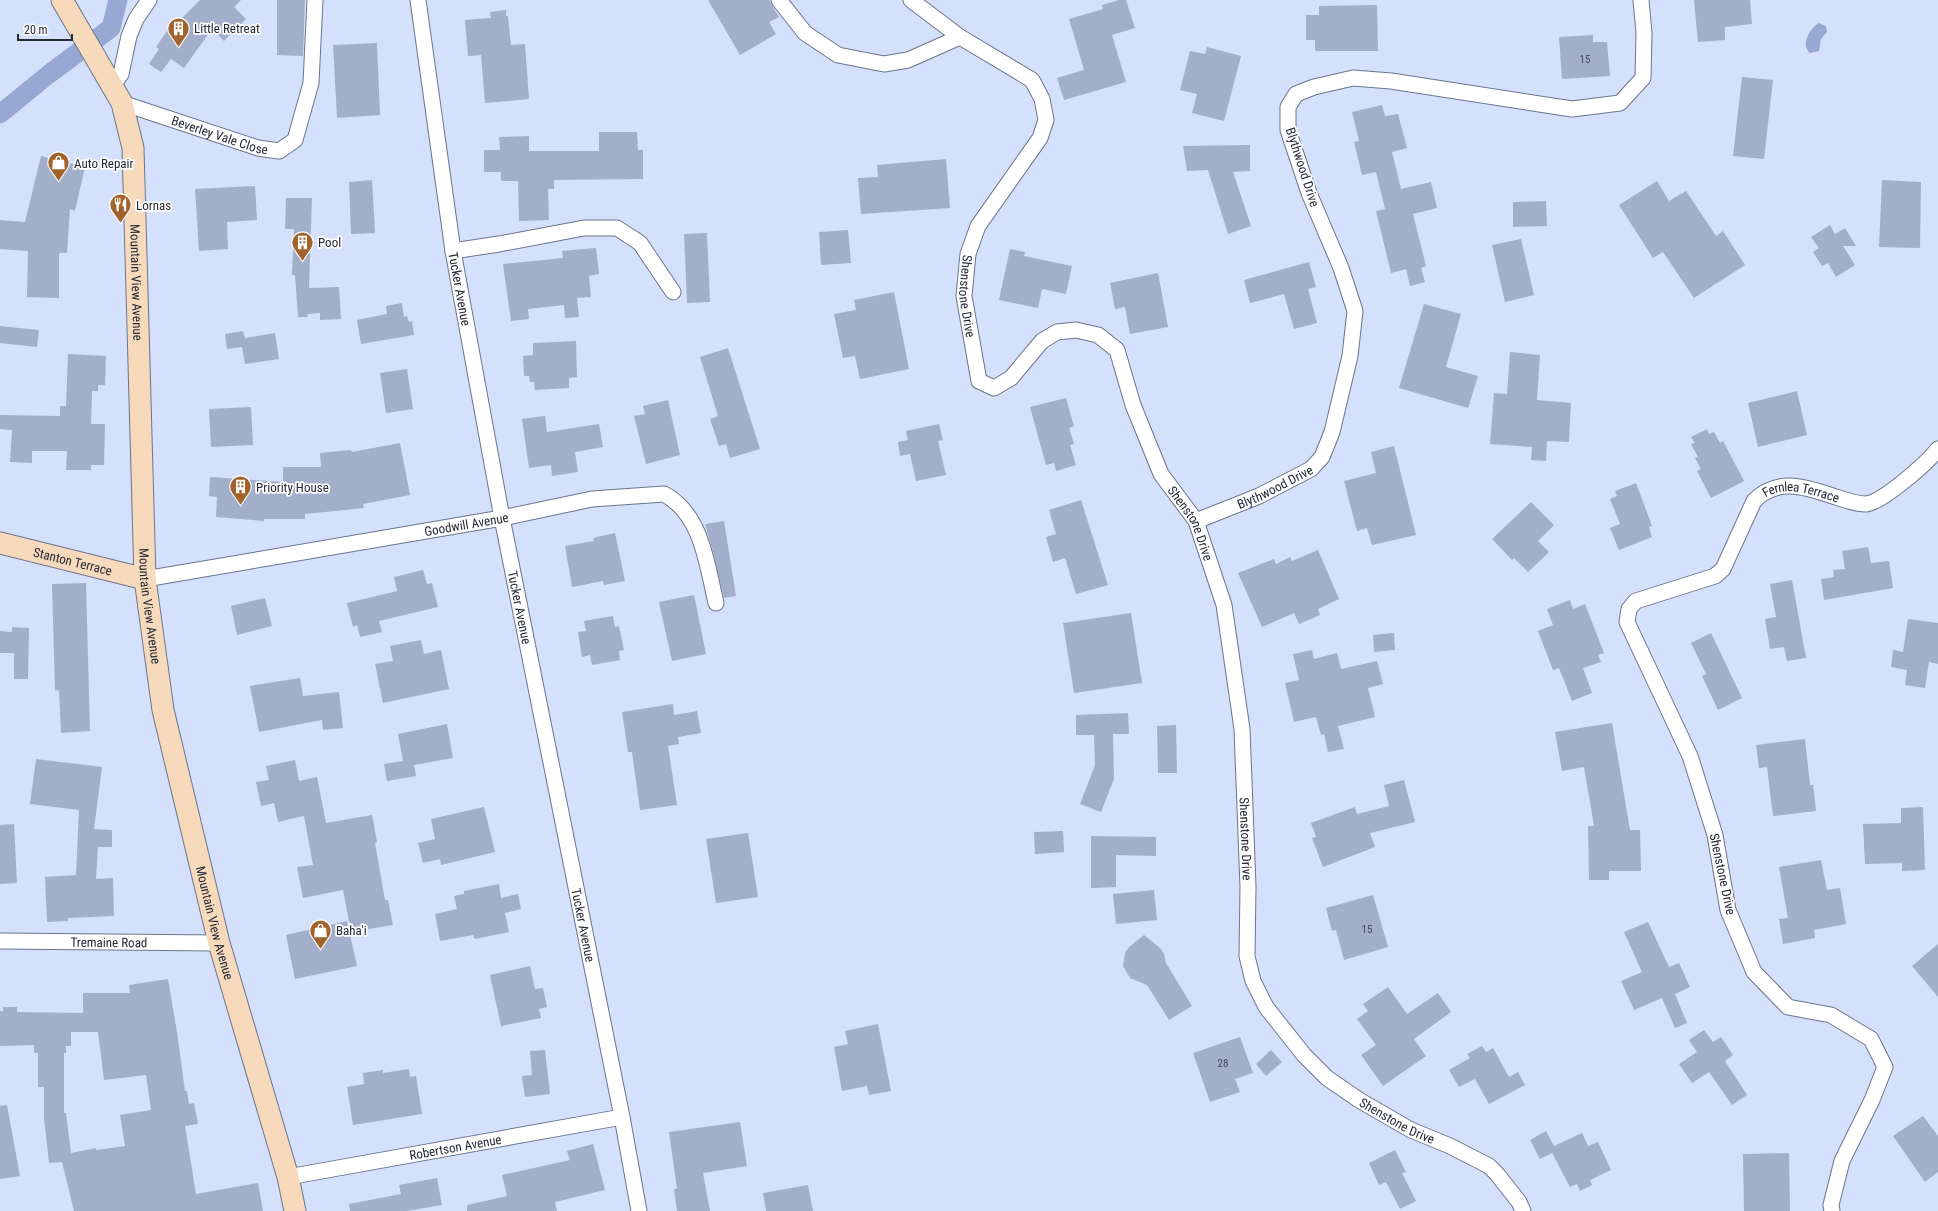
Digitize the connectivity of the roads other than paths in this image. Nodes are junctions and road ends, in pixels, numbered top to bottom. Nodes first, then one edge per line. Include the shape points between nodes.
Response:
1 (62, 0) edge
2 (149, 0) edge
3 (315, 0) edge
4 (418, 0) edge
5 (779, 0) edge
6 (911, 0) edge
7 (1641, 0) edge
8 (960, 37) junction
9 (117, 95) junction
10 (453, 251) junction
11 (673, 292) dead end
12 (1938, 449) edge
13 (502, 518) junction
14 (1196, 522) junction
15 (0, 543) edge
16 (145, 579) junction
17 (716, 603) dead end
18 (1628, 609) joint
19 (0, 941) edge
20 (219, 944) junction
21 (622, 1117) junction
22 (288, 1177) junction
23 (295, 1211) edge
24 (639, 1211) edge
25 (1523, 1211) edge
26 (1832, 1211) edge

1 - 9 main road, Mountain View Avenue
2 - 9 street via 136,19 129,36
3 - 9 street, Beverley Vale Close via 311,83 295,140 279,151 258,148
4 - 10 street, Tucker Avenue
5 - 8 street via 805,33 838,55 884,64 908,60
6 - 8 street, Shenstone Drive
7 - 14 street, Blythwood Drive via 1644,34 1643,78 1620,103 1572,109 1391,81 1353,78 1296,94 1288,107 1288,130 1309,193 1341,268 1355,311 1350,356 1332,432 1322,457 1311,469 1259,496
8 - 14 street, Shenstone Drive via 1032,80 1042,100 1046,120 1040,138 978,226 968,254 964,296 979,381 994,388 1011,378 1042,341 1057,332 1076,330 1098,334 1117,350 1133,405 1161,474
9 - 16 main road, Mountain View Avenue via 133,148
10 - 11 street via 584,228 617,228 640,243
10 - 13 street, Tucker Avenue
12 - 18 street, Fernlea Terrace via 1931,458 1880,500 1866,504 1797,486 1763,492 1754,501 1723,569 1715,576 1636,601
13 - 16 street, Goodwill Avenue
13 - 17 street, Goodwill Avenue via 592,499 664,494 673,498 701,540
13 - 21 street, Tucker Avenue
14 - 25 street, Shenstone Drive via 1224,605 1242,729 1248,887 1247,956 1253,981 1266,1007 1304,1055 1327,1078 1411,1130 1489,1166 1519,1202
15 - 16 main road, Stanton Terrace
16 - 20 main road, Mountain View Avenue via 163,710
18 - 26 street, Shenstone Drive via 1627,622 1690,756 1715,835 1728,910 1754,972 1788,1007 1831,1015 1871,1039 1885,1066 1872,1100 1842,1161 1831,1205
19 - 20 street, Tremaine Road
20 - 22 main road, Mountain View Avenue
21 - 22 street, Robertson Avenue
21 - 24 street, Tucker Avenue
22 - 23 main road, Mountain View Avenue

